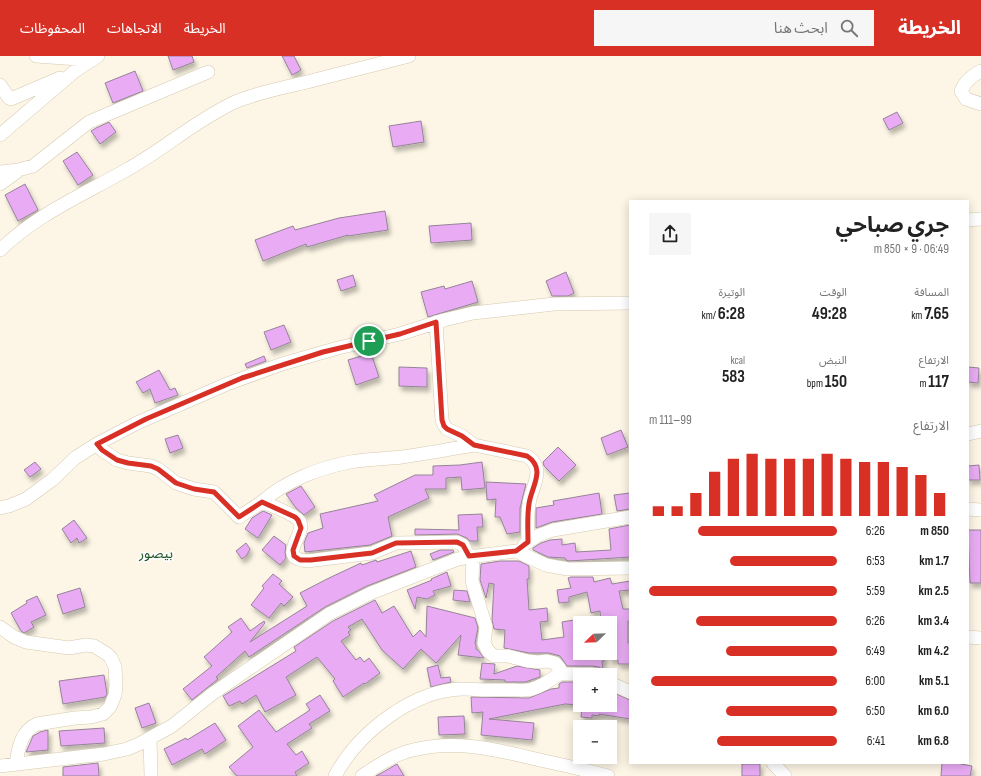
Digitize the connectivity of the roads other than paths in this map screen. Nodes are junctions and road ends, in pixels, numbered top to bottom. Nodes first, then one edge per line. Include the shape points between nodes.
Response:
1 (36, 56) edge
2 (409, 56) edge
3 (95, 58) edge
4 (75, 71) junction
5 (981, 71) edge
6 (208, 72) dead end
7 (0, 85) edge
8 (981, 104) edge
9 (0, 135) edge
10 (18, 170) junction
11 (0, 172) edge
12 (0, 184) edge
13 (981, 219) edge
14 (969, 220) edge
15 (0, 250) edge
16 (629, 303) edge
17 (436, 322) junction
18 (981, 430) edge
19 (969, 434) edge
20 (97, 444) junction
21 (474, 445) junction
22 (262, 502) junction
23 (0, 508) edge
24 (629, 517) edge
25 (528, 542) junction
26 (516, 551) junction
27 (471, 556) junction
28 (629, 568) edge
29 (0, 627) edge
30 (969, 637) edge
31 (981, 638) edge
32 (559, 674) junction
33 (573, 674) edge
34 (617, 687) edge
35 (629, 692) edge
36 (150, 739) junction
37 (16, 764) junction
38 (774, 764) edge
39 (0, 766) edge
40 (151, 776) edge
41 (334, 776) edge
42 (362, 776) edge
43 (608, 776) edge
44 (785, 776) edge

1 - 3 street
2 - 15 street via 234,102 199,121 128,169 64,203 15,235
3 - 4 street
4 - 7 street via 11,99
4 - 9 street
5 - 8 street via 963,85 962,91 966,99
6 - 10 street via 88,122 40,162
10 - 11 street
10 - 12 street
13 - 14 street
16 - 17 street via 553,304 484,311
17 - 20 street via 400,334 323,352 242,378 146,419
17 - 21 street via 443,423 449,431
18 - 19 street
20 - 22 street via 117,460 151,466 176,483 214,492 239,517
20 - 23 street via 75,458 35,493 17,503
21 - 22 street via 337,465 292,482
21 - 25 street via 521,454 532,459 535,464 538,473 529,504
22 - 27 street via 298,520 301,528 293,550 294,556 300,560 372,553 396,543 457,542 463,545
24 - 25 street via 553,530
25 - 26 street
26 - 27 street
26 - 28 street via 546,565 568,569
27 - 32 street via 472,581 486,627 484,644 488,651 494,656 555,663 560,669
27 - 36 street via 377,591 329,614
29 - 37 street via 26,642 69,648 94,646 111,658 116,673 115,695 107,711 97,716 31,727 24,735
30 - 31 street
32 - 33 street
32 - 41 street via 531,690 462,689 424,697 371,730 354,747
34 - 35 street
36 - 37 street via 127,749 104,754
36 - 40 street
37 - 39 street
38 - 44 street
42 - 43 street via 400,754 428,747 454,745 505,751

